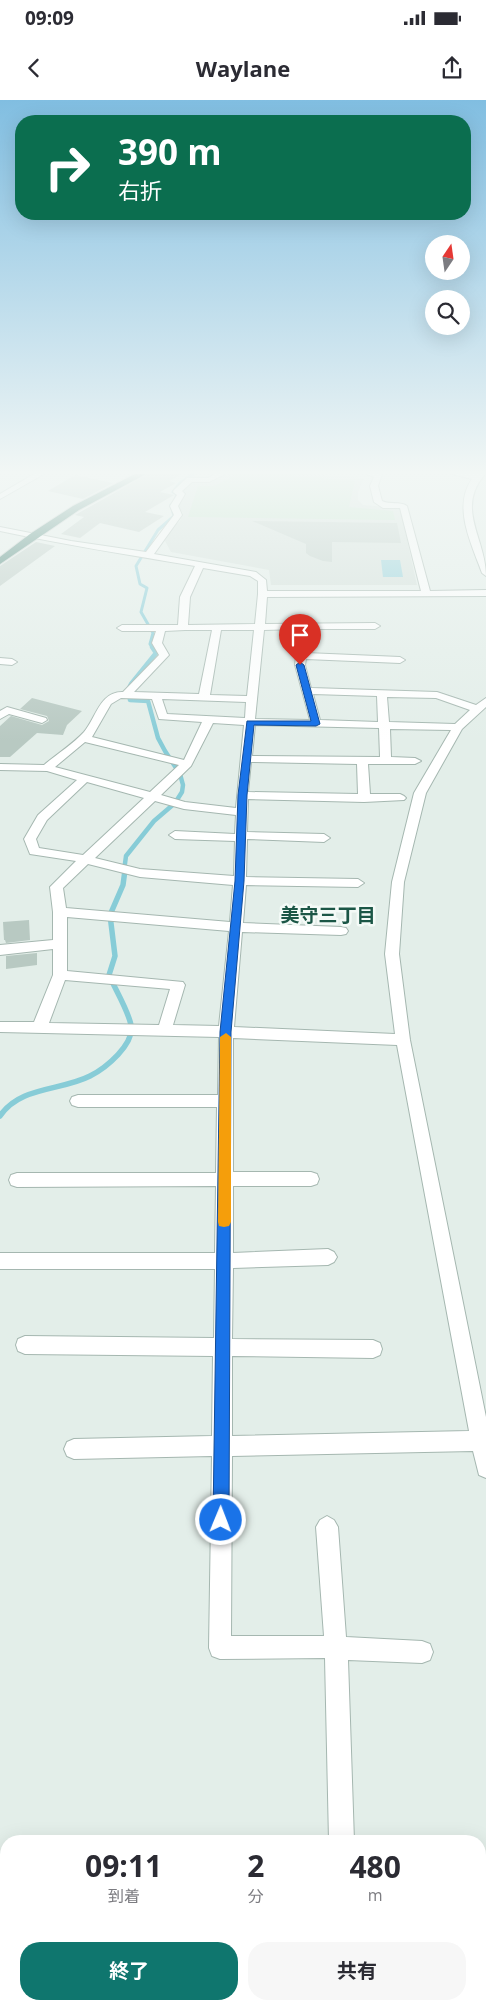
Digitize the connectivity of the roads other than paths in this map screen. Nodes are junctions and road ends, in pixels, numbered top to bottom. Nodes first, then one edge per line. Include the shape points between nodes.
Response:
1 (189, 563) edge
2 (418, 563) edge
3 (200, 565) junction
4 (426, 592) junction
5 (486, 593) edge
6 (263, 594) junction
7 (374, 626) dead end
8 (304, 627) junction
9 (122, 628) dead end
10 (160, 628) junction
11 (183, 628) junction
12 (217, 628) junction
13 (259, 628) junction
14 (301, 656) junction
15 (0, 660) edge
16 (400, 660) dead end
17 (12, 662) dead end
18 (307, 691) junction
19 (382, 693) junction
20 (125, 696) junction
21 (156, 696) junction
22 (204, 698) junction
23 (252, 699) junction
24 (482, 705) edge
25 (0, 716) edge
26 (42, 720) dead end
27 (209, 720) junction
28 (250, 722) junction
29 (316, 724) junction
30 (385, 726) junction
31 (458, 727) junction
32 (84, 738) junction
33 (246, 759) junction
34 (362, 760) junction
35 (386, 761) junction
36 (416, 761) dead end
37 (187, 764) junction
38 (0, 767) edge
39 (47, 768) junction
40 (84, 779) junction
41 (242, 795) junction
42 (152, 797) junction
43 (364, 798) junction
44 (400, 798) dead end
45 (241, 812) junction
46 (174, 835) dead end
47 (241, 836) junction
48 (324, 838) dead end
49 (86, 859) junction
50 (240, 881) junction
51 (358, 882) dead end
52 (60, 912) junction
53 (235, 927) junction
54 (341, 931) dead end
55 (60, 944) junction
56 (0, 950) edge
57 (60, 975) junction
58 (0, 1027) edge
59 (39, 1029) junction
60 (164, 1032) junction
61 (226, 1032) junction
62 (403, 1040) junction
63 (78, 1101) dead end
64 (226, 1101) junction
65 (311, 1179) dead end
66 (16, 1180) dead end
67 (224, 1180) junction
68 (328, 1258) dead end
69 (0, 1261) edge
70 (224, 1261) junction
71 (25, 1345) dead end
72 (223, 1348) junction
73 (373, 1349) dead end
74 (480, 1441) junction
75 (222, 1447) junction
76 (74, 1449) dead end
77 (486, 1468) edge
78 (327, 1527) dead end
79 (336, 1648) junction
80 (422, 1652) dead end
81 (342, 1835) edge

1 - 3 street
2 - 4 street
3 - 6 street via 253,574 262,580
3 - 11 street via 185,597
4 - 5 street
4 - 6 street
6 - 13 street
7 - 8 street
8 - 13 street
8 - 14 street
9 - 10 street
10 - 11 street
10 - 20 street via 157,643 164,655
11 - 12 street
12 - 13 street
12 - 22 street
13 - 23 street
14 - 16 street
14 - 18 street via 300,665
15 - 17 street
18 - 19 street
18 - 29 street
19 - 24 street via 437,695
19 - 30 street
20 - 21 street
20 - 32 street via 107,702
21 - 22 street
21 - 27 street via 162,716
22 - 23 street
23 - 28 street
24 - 31 street
25 - 26 street via 7,710
27 - 28 street
27 - 37 street
28 - 29 street
28 - 33 street
29 - 30 street
30 - 31 street
30 - 35 street
31 - 62 street via 420,793 398,882 392,954
32 - 37 street
32 - 39 street
33 - 34 street
33 - 41 street
34 - 35 street
34 - 43 street
35 - 36 street
37 - 42 street
38 - 39 street
39 - 40 street
40 - 42 street
40 - 49 street via 42,818 30,839 34,851
41 - 43 street
41 - 45 street
42 - 45 street via 184,805
42 - 49 street
43 - 44 street
45 - 47 street
46 - 47 street
47 - 48 street
47 - 50 street
49 - 50 street via 140,873
49 - 52 street via 56,887
50 - 51 street
50 - 53 street
52 - 53 street
52 - 55 street
53 - 54 street
53 - 61 street
55 - 56 street
55 - 57 street
57 - 59 street
57 - 60 street via 178,985
58 - 59 street
59 - 60 street
60 - 61 street
61 - 62 street
61 - 64 street
62 - 74 street
63 - 64 street
64 - 67 street
65 - 67 street
66 - 67 street
67 - 70 street
68 - 70 street
69 - 70 street
70 - 72 street
71 - 72 street
72 - 73 street
72 - 75 street
74 - 75 street
74 - 77 street
75 - 76 street
75 - 79 street via 220,1648
78 - 79 street
79 - 80 street
79 - 81 street

